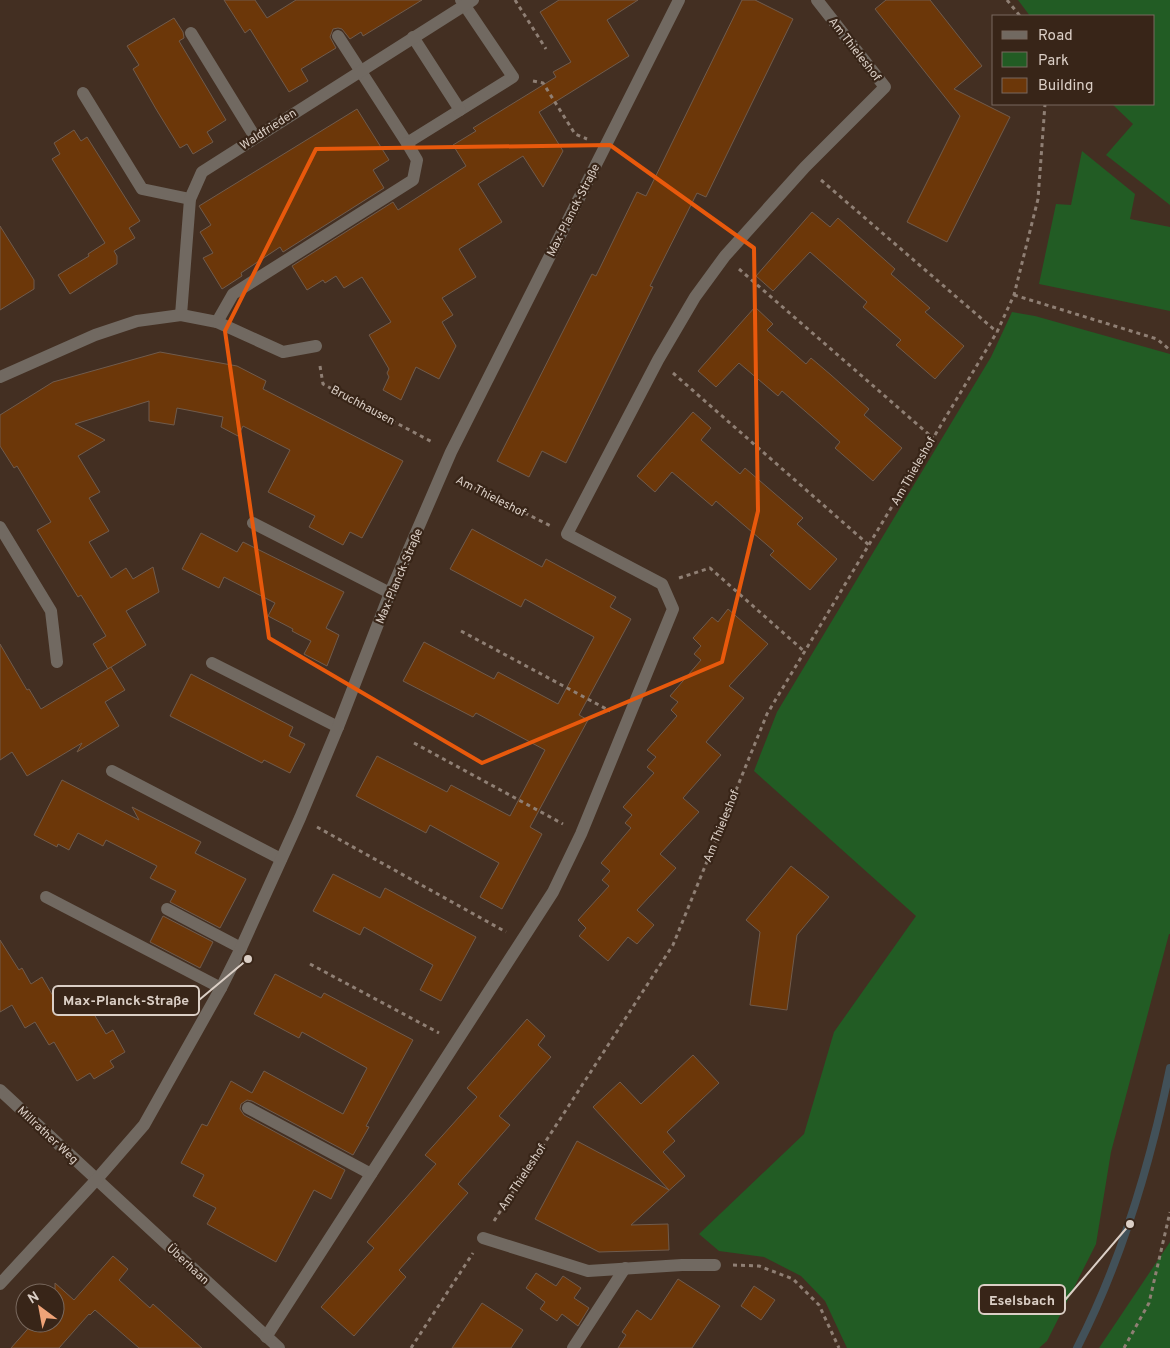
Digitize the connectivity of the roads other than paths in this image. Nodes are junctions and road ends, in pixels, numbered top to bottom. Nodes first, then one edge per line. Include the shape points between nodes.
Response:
1 (679, 0) edge
2 (818, 0) edge
3 (466, 2) edge
4 (191, 34) dead end
5 (338, 36) dead end
6 (413, 37) junction
7 (360, 70) junction
8 (82, 93) dead end
9 (460, 110) junction
10 (255, 137) junction
11 (407, 143) junction
12 (190, 199) junction
13 (181, 315) junction
14 (217, 322) junction
15 (316, 346) road end
16 (0, 377) edge
17 (253, 523) dead end
18 (0, 526) edge
19 (390, 593) junction
20 (57, 662) dead end
21 (212, 663) dead end
22 (338, 728) junction
23 (112, 771) dead end
24 (281, 859) junction
25 (46, 897) dead end
26 (167, 908) dead end
27 (241, 948) junction
28 (220, 988) junction
29 (0, 1090) edge
30 (248, 1108) dead end
31 (371, 1174) junction
32 (97, 1179) junction
33 (483, 1238) road end
34 (715, 1265) road end
35 (626, 1268) junction
36 (0, 1284) edge
37 (266, 1337) junction
38 (279, 1348) edge
39 (573, 1348) edge

1 - 19 street, Max-Planck-Straße via 451,452
2 - 31 street, Am Thieleshof via 885,86 805,167 725,256 695,297 658,360 567,534 662,584 672,609 581,834 553,892
3 - 6 street, Waldfrieden
3 - 9 street, Waldfrieden via 513,77
4 - 10 street
5 - 7 street
6 - 7 street, Waldfrieden
6 - 9 street
7 - 10 street, Waldfrieden
7 - 11 street
8 - 12 street via 142,189
9 - 11 street
10 - 12 street, Waldfrieden via 202,172
11 - 14 street via 417,160 412,180 233,294
12 - 13 street, Waldfrieden
13 - 14 street
13 - 16 street via 137,321 95,335
14 - 15 street via 283,352
17 - 19 street
18 - 20 street via 51,611
19 - 22 street, Max-Planck-Straße
21 - 22 street
22 - 24 street, Max-Planck-Straße
23 - 24 street
24 - 27 street, Max-Planck-Straße
25 - 28 street
26 - 27 street
27 - 28 street, Max-Planck-Straße
28 - 32 street, Max-Planck-Straße via 144,1124
29 - 32 street, Millrather Weg
30 - 31 street
31 - 37 street
32 - 36 street, Max-Planck-Straße
32 - 37 street, Überhaan
33 - 35 street via 588,1271
34 - 35 street
35 - 39 street
37 - 38 street, Überhaan

